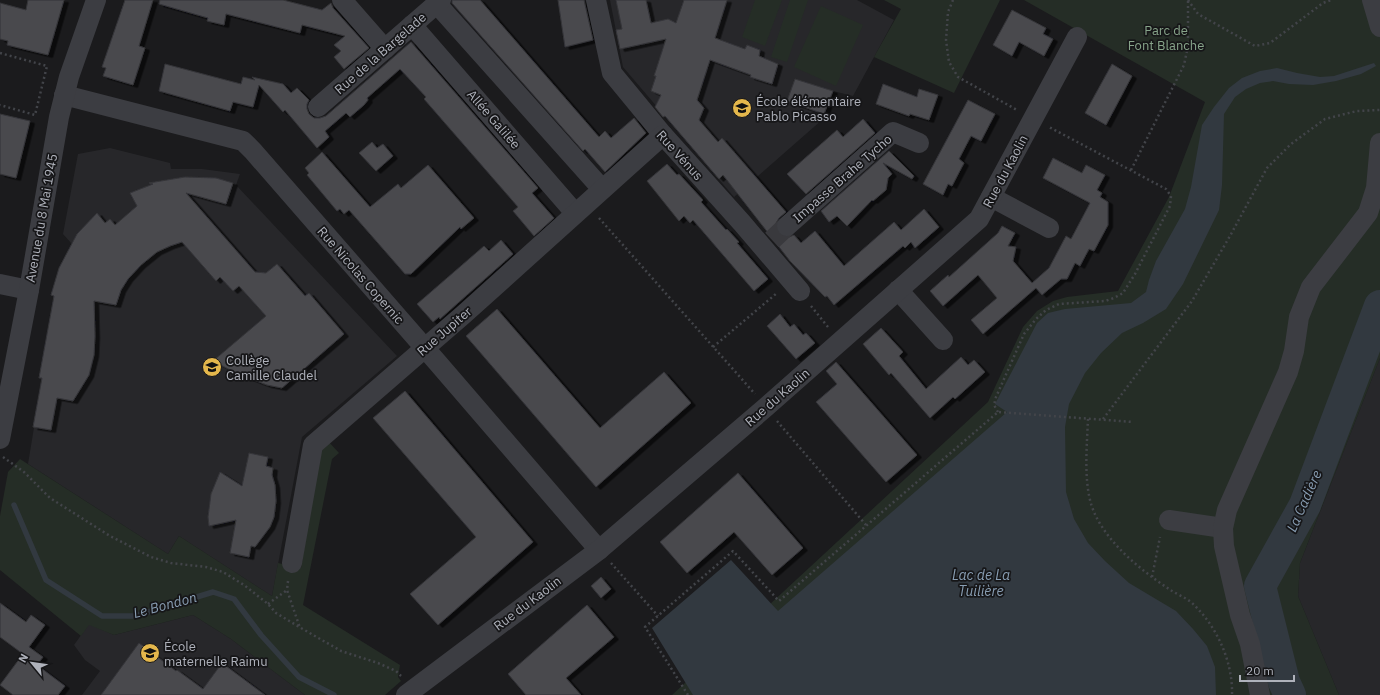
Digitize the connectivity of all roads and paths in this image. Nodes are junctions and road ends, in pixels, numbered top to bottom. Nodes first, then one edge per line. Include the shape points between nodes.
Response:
1 (96, 0) edge
2 (342, 0) edge
3 (596, 0) edge
4 (953, 0) edge
5 (1188, 0) edge
6 (1330, 0) edge
7 (1372, 0) edge
8 (439, 2) edge
9 (412, 25) junction
10 (1380, 27) edge
11 (1077, 37) dead end
12 (385, 49) junction
13 (0, 54) edge
14 (64, 95) junction
15 (0, 105) edge
16 (318, 107) dead end
17 (1380, 110) edge
18 (1033, 118) junction
19 (663, 136) junction
20 (919, 143) dead end
21 (1380, 143) edge
22 (1131, 170) junction
23 (602, 189) junction
24 (991, 197) junction
25 (581, 208) junction
26 (787, 226) tunnel mouth
27 (1049, 228) dead end
28 (0, 284) edge
29 (795, 286) junction
30 (29, 290) junction
31 (898, 290) junction
32 (943, 340) dead end
33 (840, 342) junction
34 (425, 347) junction
35 (713, 347) junction
36 (766, 407) junction
37 (998, 412) junction
38 (1088, 418) junction
39 (1102, 420) junction
40 (1133, 422) dead end
41 (0, 439) edge
42 (0, 454) edge
43 (1169, 520) joint
44 (866, 525) junction
45 (1223, 528) junction
46 (599, 550) junction
47 (292, 563) joint
48 (1152, 577) junction
49 (286, 590) junction
50 (268, 604) junction
51 (658, 616) junction
52 (301, 628) junction
53 (411, 692) edge
54 (688, 695) edge
55 (1232, 695) edge
56 (1260, 695) edge

1 - 14 street, Avenue du 8 Mai 1945
2 - 12 street
3 - 19 street, Rue Vénus via 612,73
4 - 18 path via 948,12 946,40 949,62 958,77
5 - 6 path via 1198,14 1255,46 1270,43
5 - 22 path via 1188,46 1184,65
7 - 10 street
8 - 9 street, Rue de la Bargelade
8 - 23 street
9 - 12 street, Rue de la Bargelade
9 - 25 street, Allée Galilée
11 - 18 street, Rue du Kaolin
12 - 16 street, Rue de la Bargelade
13 - 15 path via 47,66 35,116
14 - 30 street, Avenue du 8 Mai 1945
14 - 34 street, Rue Nicolas Copernic via 243,141
17 - 39 path via 1357,110 1325,119 1291,144 1267,168 1192,301
18 - 22 path
18 - 24 street, Rue du Kaolin
19 - 23 street, Rue Jupiter
19 - 29 street, Rue Vénus via 768,244
20 - 26 street, Impasse Brahe Tycho via 893,132
21 - 45 street via 1376,188 1368,213 1311,287 1299,317 1288,372 1227,510
22 - 37 path via 1166,189 1171,196 1170,206 1135,274 1122,292 1114,298 1105,301 1059,304 1046,310 1036,319 1024,334 996,397 994,406
23 - 25 street, Rue Jupiter
24 - 27 street
24 - 31 street, Rue du Kaolin via 979,219
25 - 34 street, Rue Jupiter
25 - 35 path
28 - 30 street
29 - 33 path
29 - 35 path
30 - 41 street, Avenue du 8 Mai 1945
31 - 32 street
31 - 33 street, Rue du Kaolin
33 - 36 street, Rue du Kaolin
34 - 46 street, Rue Nicolas Copernic
34 - 47 street, Rue Jupiter via 313,445
35 - 36 path
36 - 44 path
36 - 46 street, Rue du Kaolin
37 - 38 path
37 - 44 path
38 - 39 path
38 - 48 path via 1087,480 1090,500 1108,534 1121,550
39 - 40 path
42 - 50 path via 24,472 50,498 110,536 152,557 223,572
43 - 45 street
43 - 48 path via 1161,534
44 - 51 path via 779,601 733,551
45 - 56 street via 1224,546 1240,615 1250,644
46 - 51 path
46 - 53 street, Rue du Kaolin
47 - 49 path
48 - 55 path via 1191,603 1206,619 1230,664
49 - 50 path
49 - 52 path
50 - 52 path via 276,614
51 - 54 path via 645,627
52 - 53 path via 341,651 396,671

